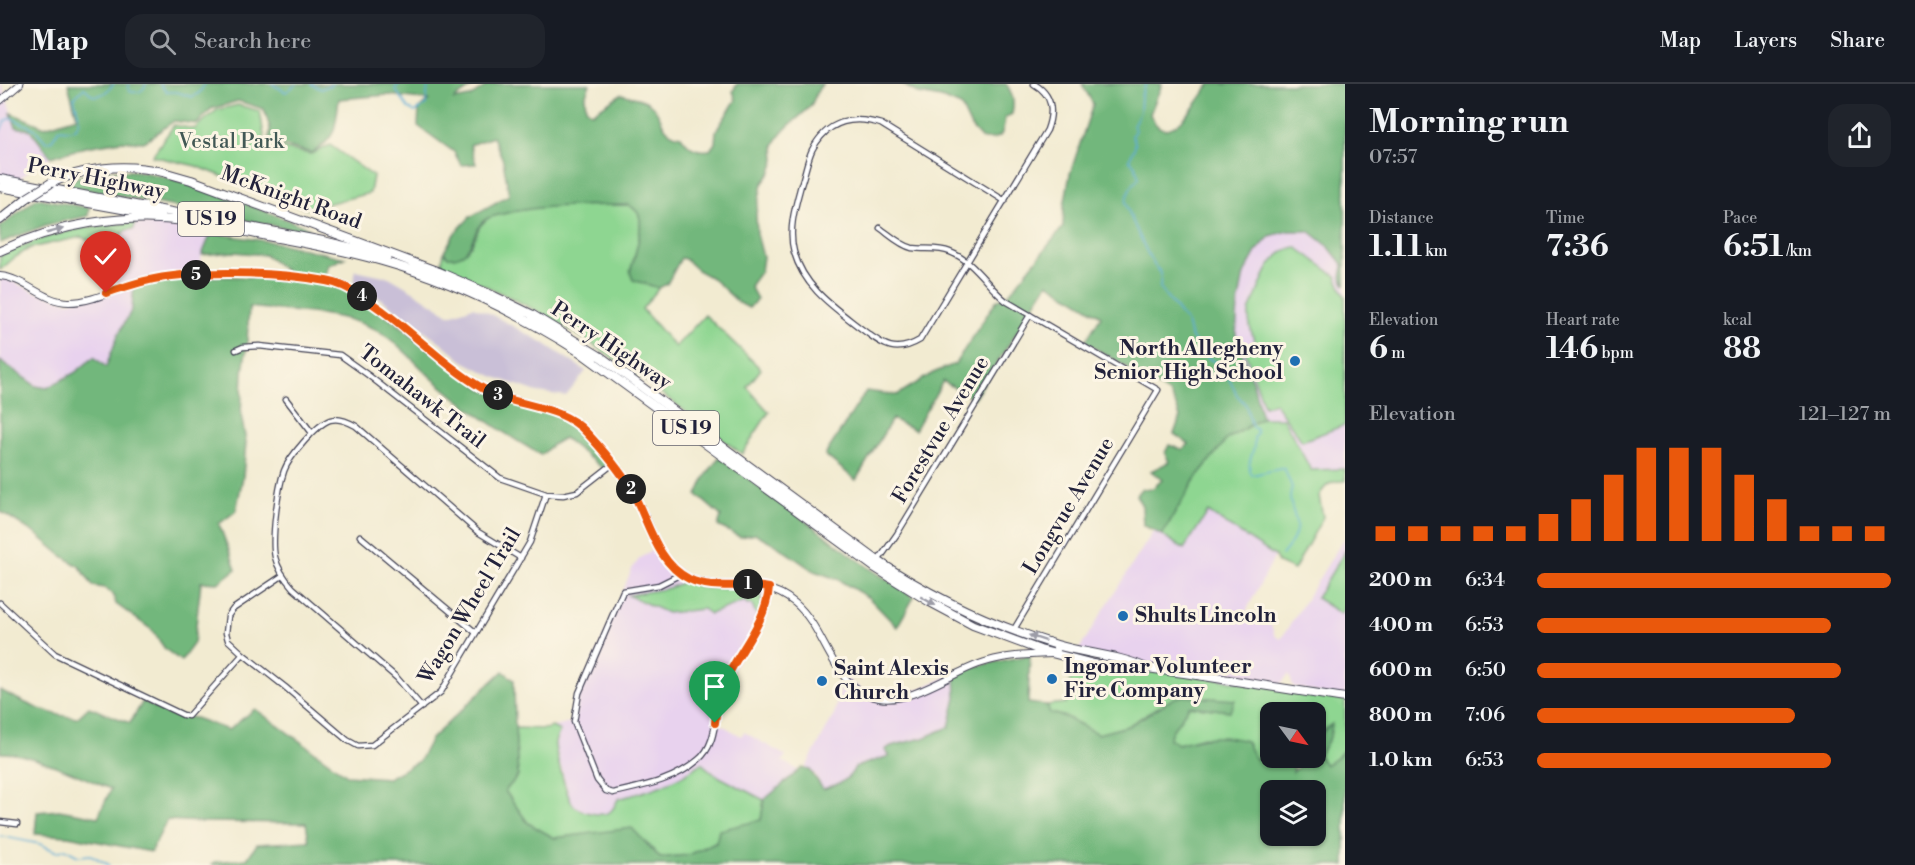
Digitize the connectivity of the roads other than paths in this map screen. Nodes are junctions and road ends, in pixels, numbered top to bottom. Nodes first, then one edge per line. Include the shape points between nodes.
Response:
1 (20, 84) edge
2 (1034, 84) edge
3 (0, 100) edge
4 (0, 179) edge
5 (0, 187) edge
6 (1005, 201) junction
7 (0, 220) edge
8 (185, 221) junction
9 (880, 228) dead end
10 (0, 251) edge
11 (404, 260) junction
12 (968, 261) junction
13 (0, 276) edge
14 (1030, 315) junction
15 (236, 350) dead end
16 (286, 399) dead end
17 (312, 433) junction
18 (613, 464) junction
19 (546, 494) junction
20 (360, 536) dead end
21 (521, 558) junction
22 (878, 561) junction
23 (681, 574) junction
24 (282, 576) junction
25 (769, 588) junction
26 (0, 603) edge
27 (1013, 630) junction
28 (475, 632) junction
29 (1008, 639) junction
30 (1060, 646) junction
31 (243, 654) junction
32 (1053, 654) junction
33 (1148, 668) junction
34 (1345, 698) edge
35 (422, 707) junction
36 (0, 822) edge
37 (17, 824) dead end

1 - 3 street
2 - 6 street via 1050,100 1052,118
4 - 11 main road, Perry Highway / US 19
5 - 8 main road, Perry Highway / US 19
6 - 12 street
6 - 12 street via 881,124 869,120 842,121 820,138 812,151 792,225 794,252 814,290 883,345 900,347 920,340
7 - 11 main road, McKnight Road, bridge via 51,183 76,173 135,167 213,188
10 -> 8 main road via 35,236 88,223
8 -> 29 main road, Perry Highway / US 19 via 382,261 455,286 509,311 597,363 886,574 944,610
9 - 12 street via 910,247 948,251
11 - 22 main road, Perry Highway / US 19 via 494,296 566,334
12 - 14 street via 992,290
13 - 18 street via 47,297 69,302 146,280 175,276 246,274 327,281 360,295 484,390 571,420 585,430
14 - 22 street, Forestvue Avenue
14 - 27 street, Longvue Avenue via 1158,390
15 - 19 street, Tomahawk Trail via 258,346 340,355 500,478
16 - 17 street
17 - 21 street via 330,420 356,426 478,532
17 - 24 street via 282,477 273,546
18 - 19 street via 577,492
18 - 23 street via 644,513 661,554
19 - 21 street, Wagon Wheel Trail via 534,534
20 - 28 street
21 - 28 street, Wagon Wheel Trail
22 - 27 main road, Perry Highway / US 19 via 935,595
23 - 25 street via 700,583
23 - 25 street via 659,585 623,591 579,693 574,722 597,780 603,789 613,793 667,779 705,754 714,733 722,690 760,622
24 - 31 street, Wagon Wheel Trail via 230,613 225,627 228,640
24 - 35 street via 397,678
25 - 32 street via 788,597 810,618 848,681 877,698 910,694 988,661
26 - 31 street via 55,654 188,716
27 - 29 street, Longvue Avenue
30 -> 27 main road, Perry Highway / US 19
28 - 35 street, Wagon Wheel Trail via 441,692
29 - 32 main road, Perry Highway / US 19
30 - 32 street
30 - 33 main road, Perry Highway / US 19 via 1133,661
31 - 35 street, Wagon Wheel Trail via 358,746 379,741
32 - 33 main road, Perry Highway / US 19 via 1131,671
33 - 34 main road, Perry Highway / US 19
36 - 37 street

